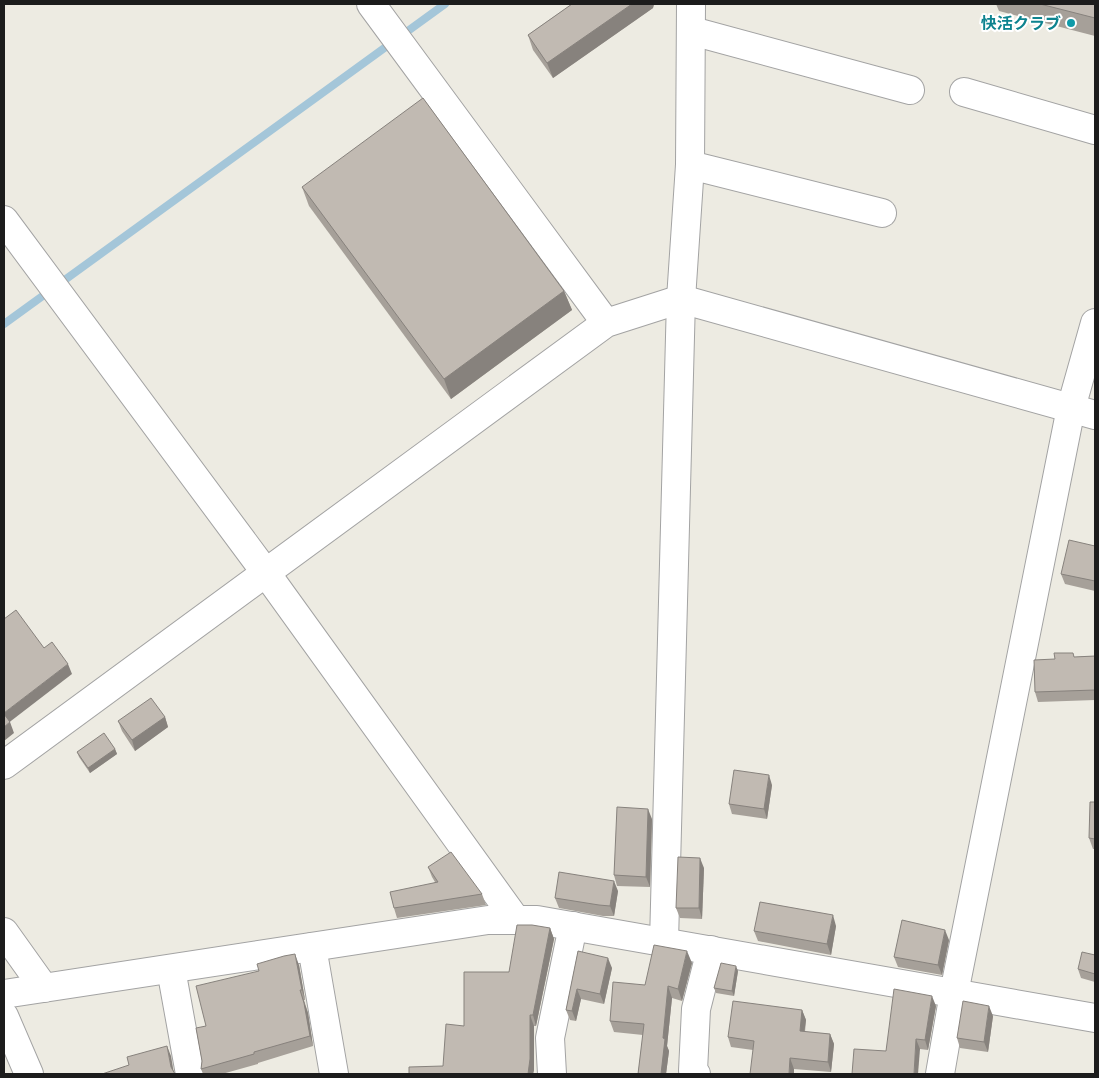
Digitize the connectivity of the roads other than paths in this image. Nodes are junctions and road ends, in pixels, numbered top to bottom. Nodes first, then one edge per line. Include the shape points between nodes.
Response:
1 (371, 4) edge
2 (691, 4) edge
3 (692, 31) junction
4 (910, 90) dead end
5 (964, 92) dead end
6 (1095, 130) edge
7 (690, 165) junction
8 (882, 213) dead end
9 (4, 220) edge
10 (681, 299) junction
11 (606, 323) junction
12 (1095, 323) edge
13 (1083, 412) edge
14 (266, 573) junction
15 (4, 765) edge
16 (516, 920) junction
17 (573, 926) junction
18 (4, 932) edge
19 (664, 942) junction
20 (312, 947) junction
21 (711, 950) junction
22 (171, 969) junction
23 (44, 988) junction
24 (954, 993) junction
25 (4, 994) edge
26 (4, 1016) edge
27 (1095, 1018) edge
28 (29, 1074) edge
29 (190, 1074) edge
30 (334, 1074) edge
31 (552, 1074) edge
32 (696, 1074) edge
33 (940, 1074) edge

1 - 11 street
2 - 3 street
3 - 4 street
3 - 7 street
5 - 6 street
7 - 8 street
7 - 10 street
9 - 14 street
10 - 11 street
10 - 13 street
10 - 19 street
11 - 14 street
12 - 13 street
13 - 24 street
14 - 15 street
14 - 16 street
16 - 17 street
16 - 20 street via 488,920
17 - 19 street
17 - 31 street via 550,1038
18 - 23 street
19 - 21 street
20 - 22 street
20 - 30 street
21 - 24 street
21 - 32 street via 696,1009 693,1071
22 - 23 street
22 - 29 street
23 - 25 street
24 - 27 street
24 - 33 street
26 - 28 street

